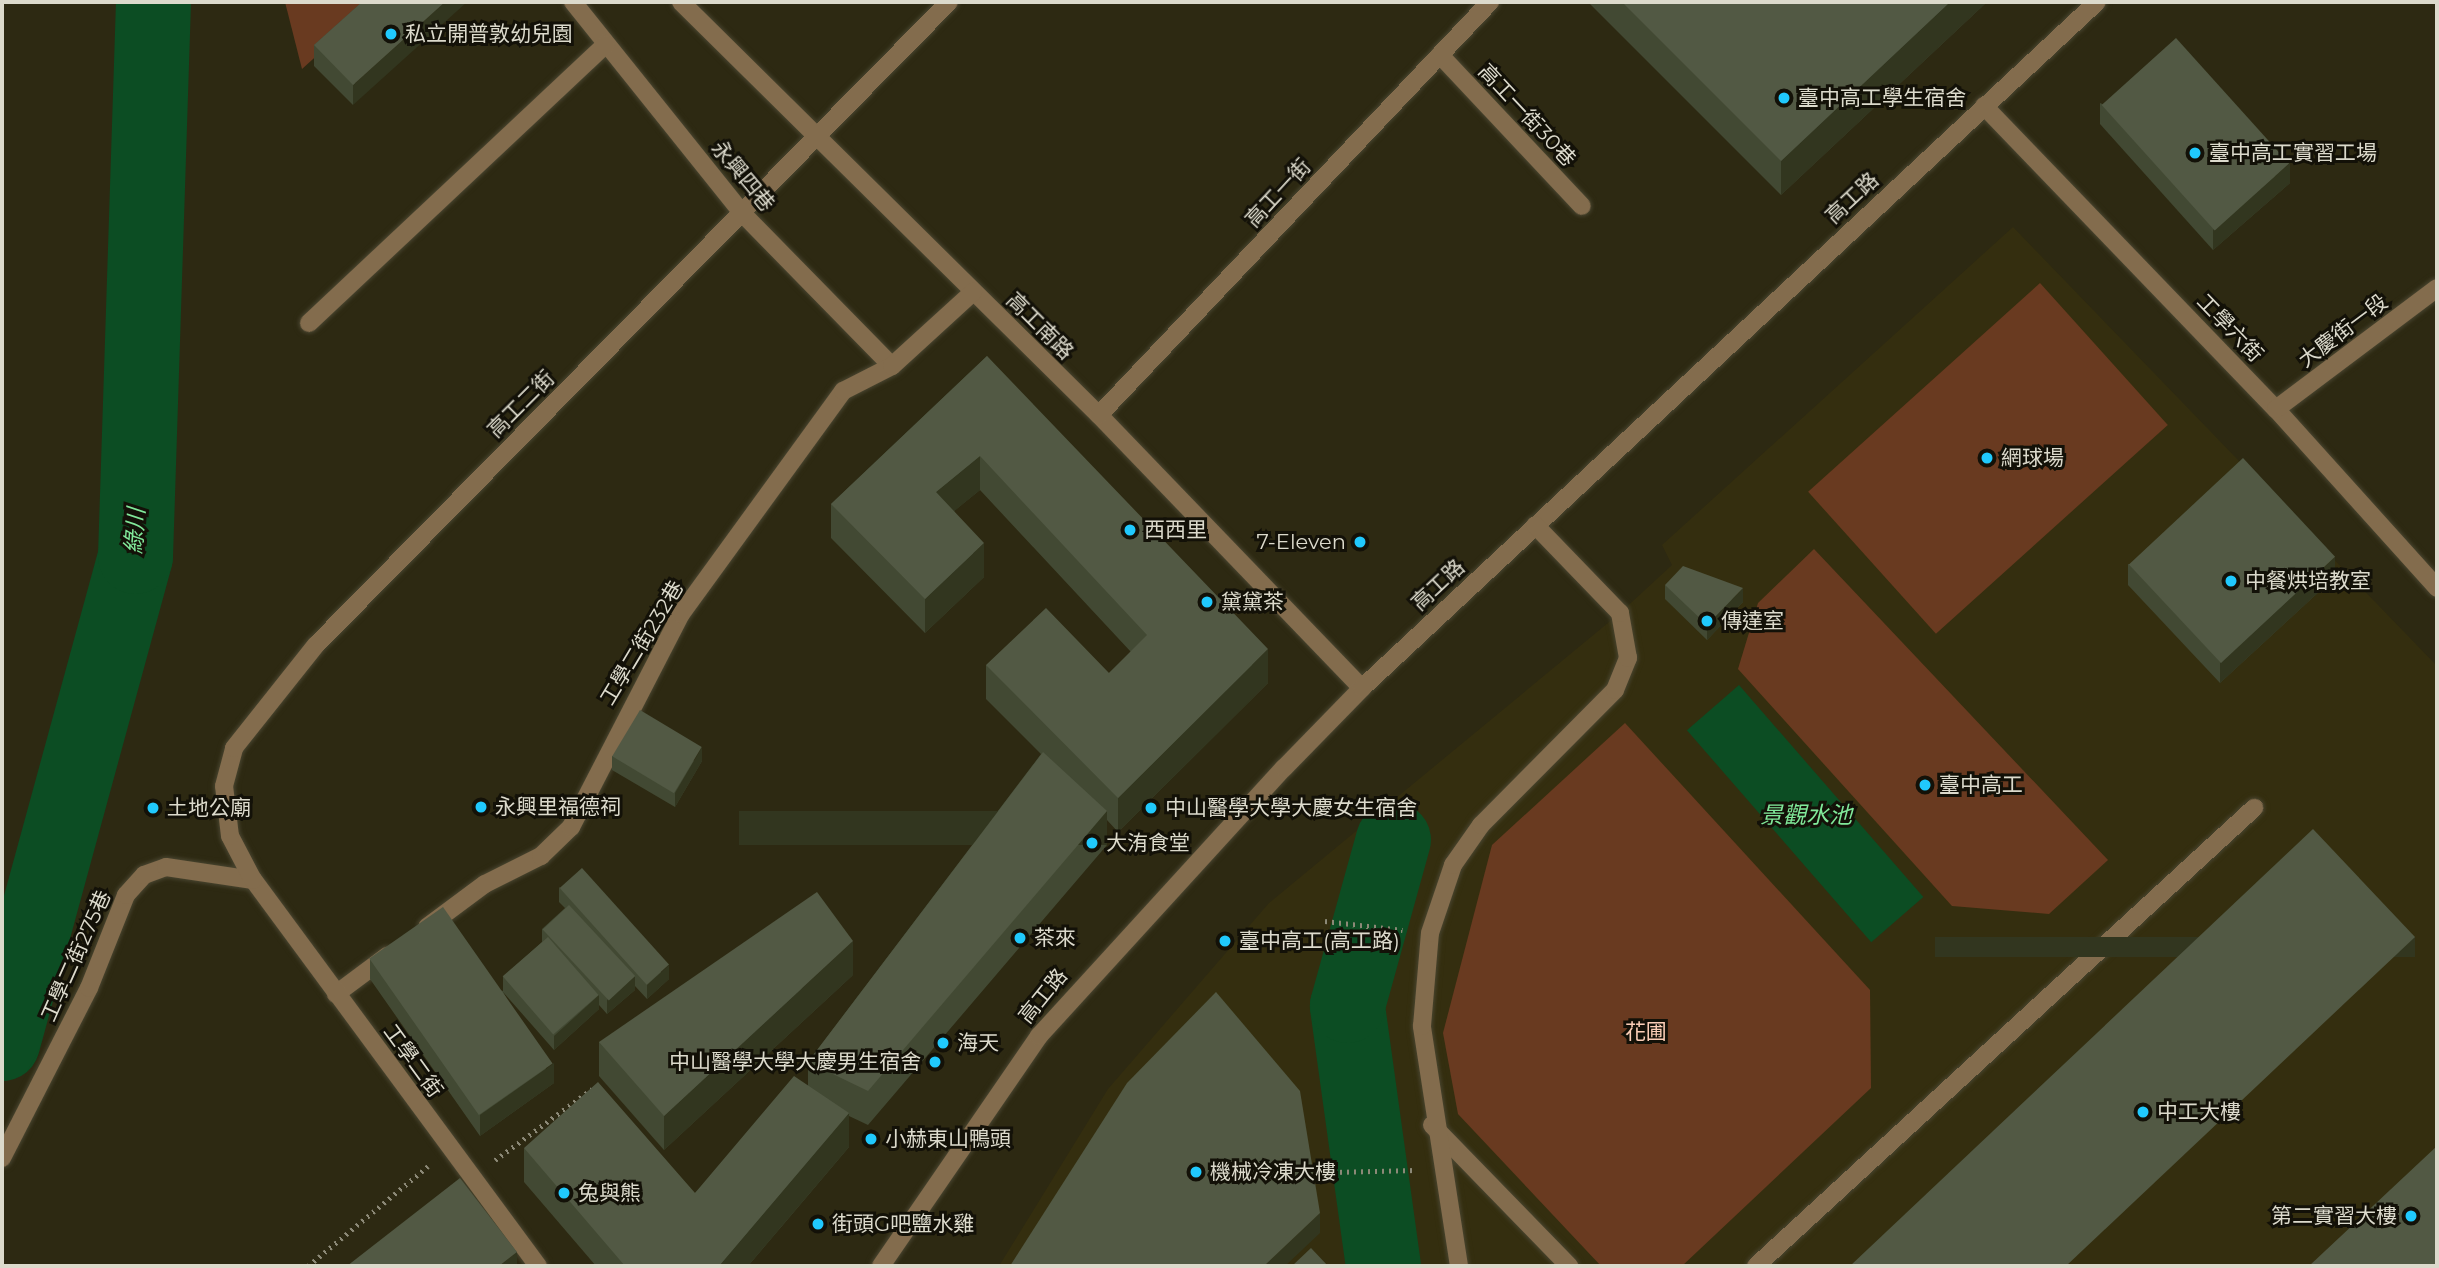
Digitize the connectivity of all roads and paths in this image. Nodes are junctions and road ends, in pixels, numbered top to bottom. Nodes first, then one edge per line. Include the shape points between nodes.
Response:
1 (573, 2) edge
2 (681, 2) edge
3 (949, 2) edge
4 (1490, 2) edge
5 (2097, 2) edge
6 (606, 44) junction
7 (1440, 55) junction
8 (1984, 106) junction
9 (815, 137) junction
10 (1581, 206) dead end
11 (742, 214) junction
12 (2437, 288) edge
13 (973, 292) junction
14 (309, 323) dead end
15 (892, 366) junction
16 (2276, 409) junction
17 (1099, 415) junction
18 (1535, 525) junction
19 (2437, 588) edge
20 (1362, 688) junction
21 (2254, 808) dead end
22 (253, 880) junction
23 (1325, 921) dead end
24 (1430, 933) junction
25 (336, 994) junction
26 (592, 1089) edge
27 (1432, 1125) junction
28 (448, 1149) junction
29 (2, 1158) edge
30 (1441, 1169) junction
31 (1333, 1172) dead end
32 (470, 1179) junction
33 (307, 1266) edge
34 (538, 1266) edge
35 (881, 1266) edge
36 (1459, 1266) edge
37 (1569, 1266) edge
38 (1756, 1266) edge

1 - 6 street, 永興四巷
2 - 9 street, 高工南路
3 - 9 street, 高工二街
4 - 7 street, 高工一街
5 - 8 street, 高工路
6 - 11 street, 永興四巷
6 - 14 street
7 - 10 street, 高工一街30巷
7 - 17 street, 高工一街
8 - 16 street, 工學六街
8 - 18 street, 高工路
9 - 11 street, 高工二街
9 - 13 street, 高工南路
11 - 15 street, 永興四巷
11 - 22 street, 高工二街 via 265,702 234,748 224,786 230,836
12 - 16 street, 大慶街一段
13 - 15 street, 工學二街232巷
13 - 17 street, 高工南路
15 - 25 street, 工學二街232巷 via 843,391 681,614 571,827 541,856 485,884
16 - 19 street, 工學六街
17 - 20 street, 高工南路
18 - 20 street, 高工路
18 - 24 street via 1620,612 1628,658 1608,699 1481,825 1453,865
20 - 35 street, 高工路 via 1039,1036
21 - 38 street
22 - 25 street, 工學二街
22 - 29 street, 工學二街275巷 via 166,867 144,875 126,895 84,999
23 - 24 path
24 - 27 street via 1422,1026
25 - 28 street, 工學二街
26 - 32 path
27 - 30 street
27 - 37 street
28 - 32 street, 工學二街
28 - 33 path
30 - 31 path
30 - 36 street
32 - 34 street, 工學二街

